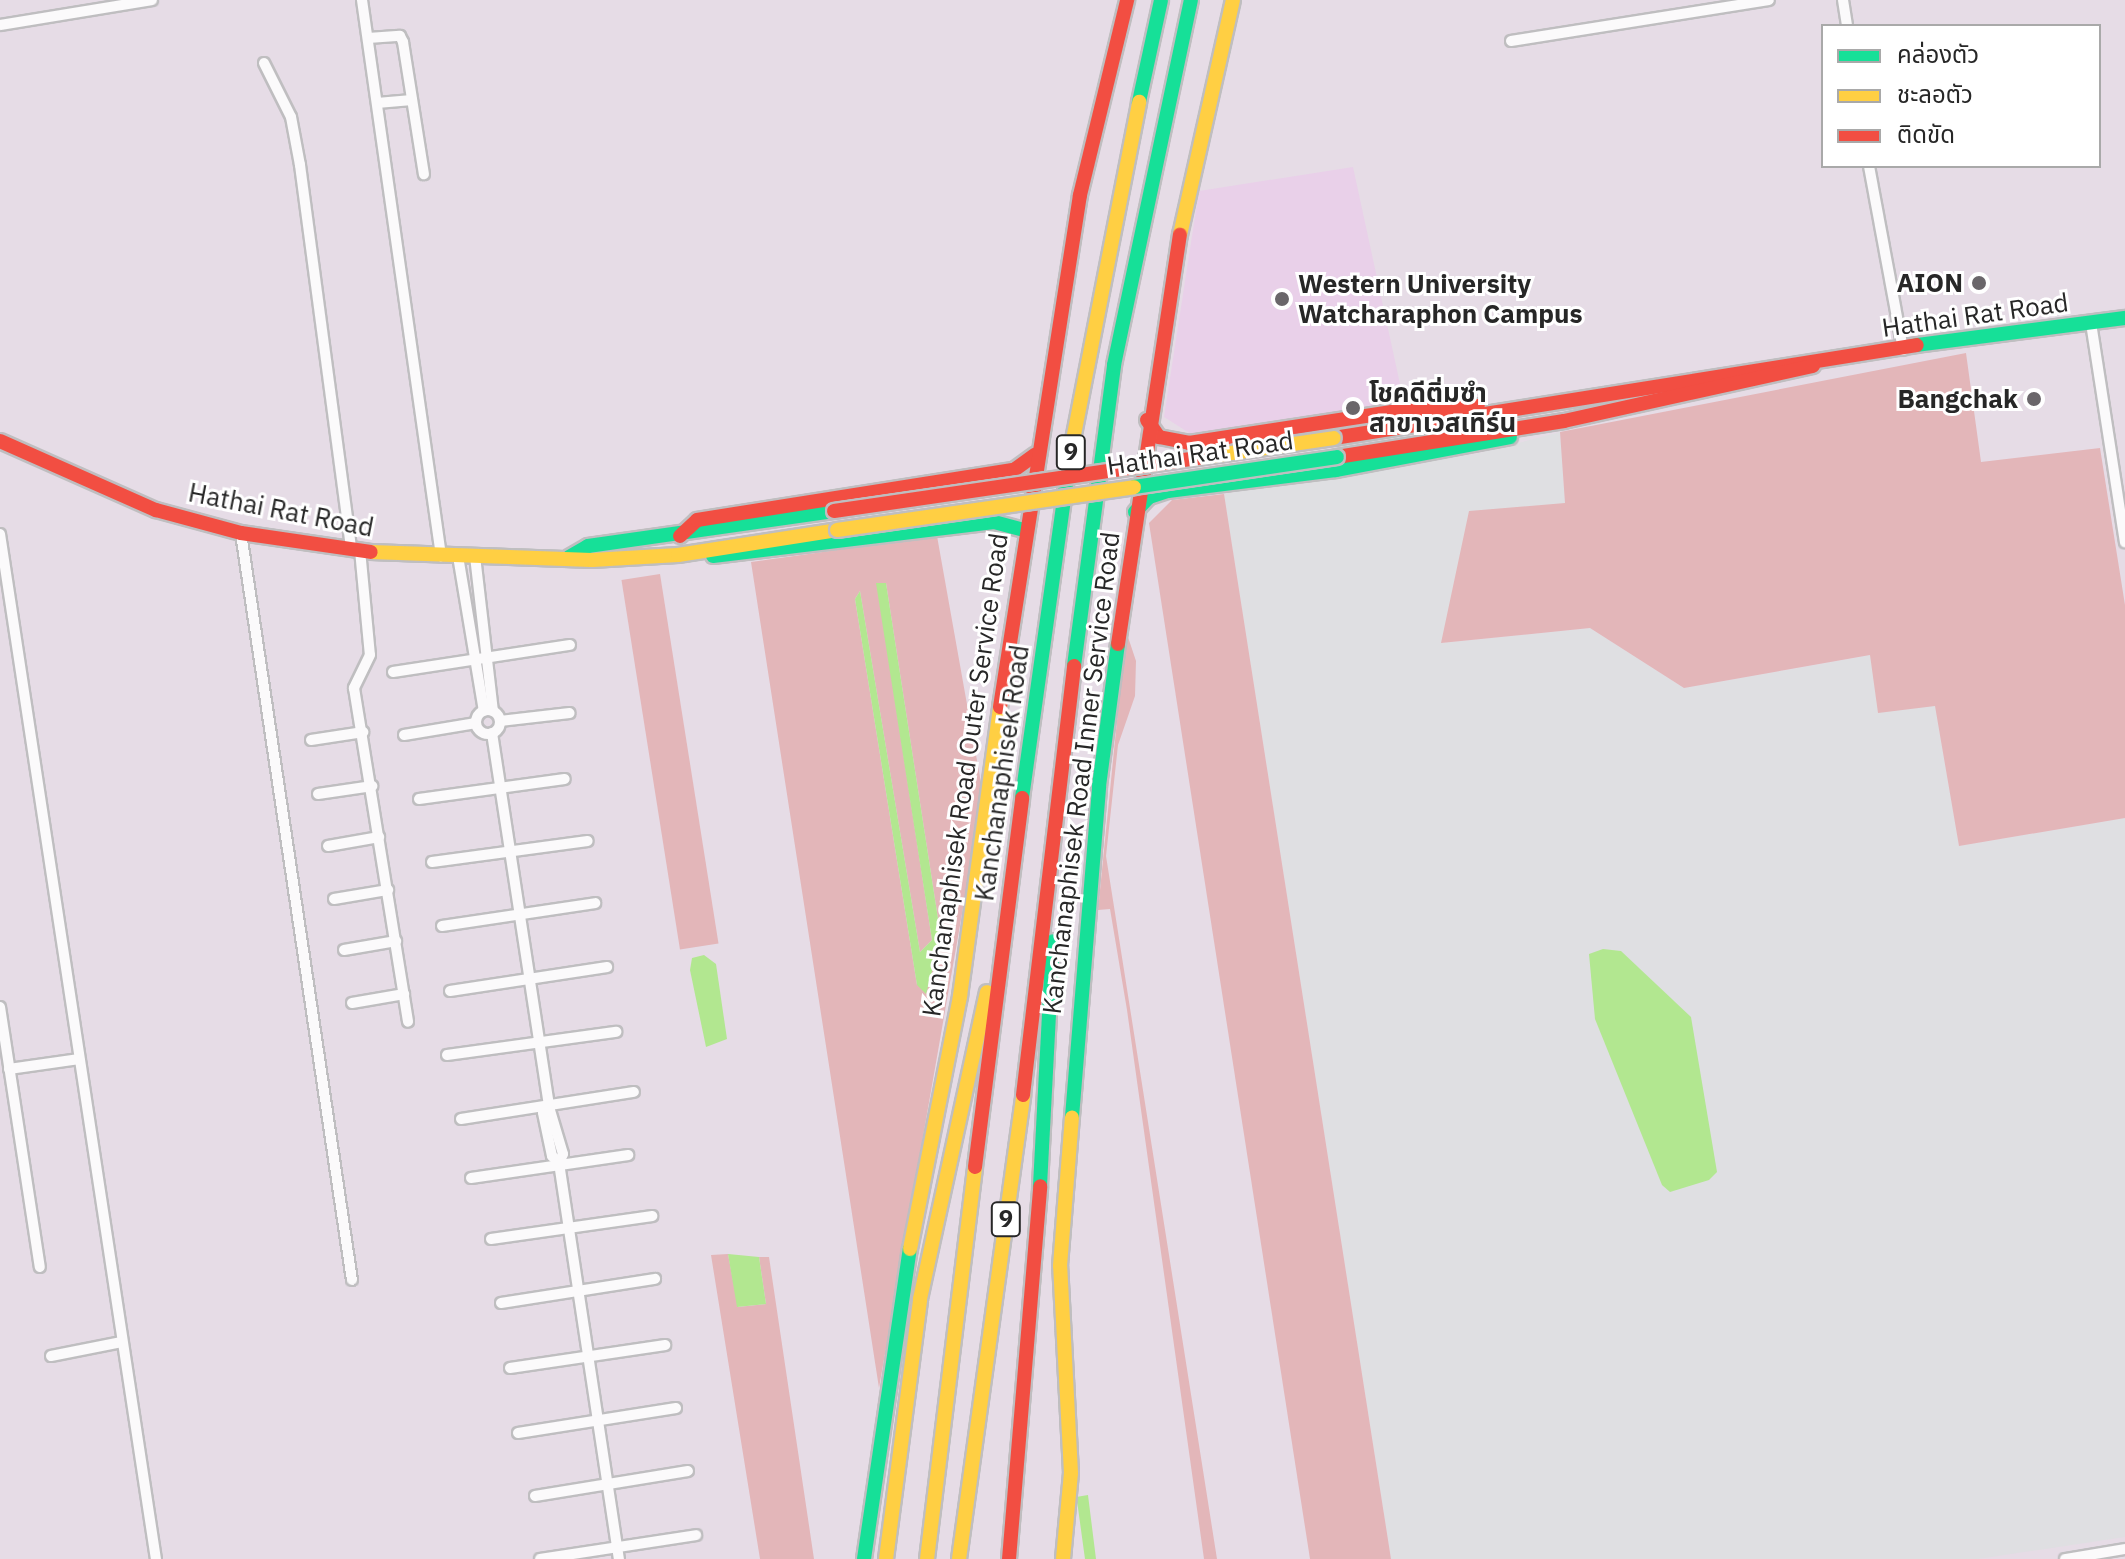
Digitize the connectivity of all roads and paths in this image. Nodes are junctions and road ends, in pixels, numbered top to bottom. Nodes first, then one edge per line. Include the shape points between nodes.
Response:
1 (152, 0) edge
2 (362, 0) edge
3 (1127, 0) edge
4 (1161, 0) edge
5 (1191, 0) edge
6 (1233, 0) edge
7 (1769, 0) edge
8 (1843, 0) edge
9 (1847, 24) edge
10 (0, 25) edge
11 (368, 38) junction
12 (1511, 41) dead end
13 (264, 63) dead end
14 (412, 100) junction
15 (377, 103) junction
16 (1869, 168) edge
17 (424, 174) dead end
18 (2125, 318) edge
19 (2091, 323) junction
20 (1903, 350) junction
21 (1833, 360) junction
22 (1563, 400) junction
23 (1147, 420) junction
24 (1564, 421) junction
25 (0, 441) edge
26 (1035, 455) junction
27 (971, 477) junction
28 (1134, 513) junction
29 (977, 523) junction
30 (1024, 530) junction
31 (241, 533) junction
32 (0, 534) edge
33 (680, 536) junction
34 (2125, 542) edge
35 (355, 550) junction
36 (678, 555) junction
37 (441, 556) junction
38 (458, 556) junction
39 (475, 556) junction
40 (568, 557) junction
41 (470, 597) junction
42 (570, 645) dead end
43 (480, 659) junction
44 (393, 672) dead end
45 (570, 713) dead end
46 (492, 714) junction
47 (476, 723) junction
48 (363, 732) junction
49 (492, 733) junction
50 (404, 735) dead end
51 (311, 740) dead end
52 (565, 779) dead end
53 (372, 786) junction
54 (500, 788) junction
55 (318, 794) dead end
56 (419, 799) dead end
57 (379, 837) junction
58 (588, 841) dead end
59 (328, 846) dead end
60 (510, 851) junction
61 (432, 862) dead end
62 (1053, 878) junction
63 (388, 890) junction
64 (334, 899) dead end
65 (595, 903) dead end
66 (1007, 908) junction
67 (519, 915) junction
68 (442, 926) dead end
69 (396, 941) junction
70 (344, 950) dead end
71 (607, 967) dead end
72 (529, 978) junction
73 (450, 991) dead end
74 (404, 994) junction
75 (352, 1003) dead end
76 (0, 1007) edge
77 (408, 1022) dead end
78 (616, 1032) dead end
79 (539, 1041) junction
80 (447, 1055) dead end
81 (79, 1059) junction
82 (9, 1069) junction
83 (634, 1092) dead end
84 (548, 1105) junction
85 (461, 1119) dead end
86 (628, 1155) dead end
87 (559, 1165) junction
88 (471, 1178) dead end
89 (652, 1216) dead end
90 (569, 1227) junction
91 (491, 1239) dead end
92 (40, 1267) dead end
93 (655, 1279) dead end
94 (352, 1280) dead end
95 (578, 1291) junction
96 (501, 1303) dead end
97 (122, 1342) junction
98 (665, 1345) dead end
99 (51, 1356) dead end
100 (588, 1357) junction
101 (510, 1368) dead end
102 (676, 1408) dead end
103 (598, 1420) junction
104 (518, 1433) dead end
105 (688, 1471) dead end
106 (608, 1483) junction
107 (535, 1496) dead end
108 (696, 1535) dead end
109 (2125, 1549) edge
110 (618, 1553) edge
111 (156, 1559) edge
112 (540, 1559) edge
113 (864, 1559) edge
114 (886, 1559) edge
115 (927, 1559) edge
116 (959, 1559) edge
117 (1009, 1559) edge
118 (1063, 1559) edge
119 (2065, 1559) edge

1 - 10 street
2 - 11 street
3 - 26 main road, Kanchanaphisek Road Outer Service Road via 1080,195
4 - 66 main road, Kanchanaphisek Road / 9 via 1084,360
5 - 62 main road, 9 via 1114,365 1081,594
6 - 23 main road, Kanchanaphisek Road Inner Service Road via 1191,173
7 - 12 street
8 - 9 street
11 - 14 street via 400,36
11 - 15 street
13 - 35 street via 291,117 300,165
14 - 15 street
14 - 17 street
15 - 37 street
16 - 20 street
18 - 19 main road, Hathai Rat Road
19 - 20 main road, Hathai Rat Road
19 - 34 street
20 - 21 main road, Hathai Rat Road
21 - 22 main road, Hathai Rat Road
21 - 24 main road, Hathai Rat Road
22 - 23 main road via 1392,412 1189,443 1159,437
22 - 33 main road, Hathai Rat Road, bridge
23 - 28 main road, Kanchanaphisek Road Inner Service Road
24 - 28 main road via 1477,447 1168,491 1149,497
24 - 36 main road, Hathai Rat Road, bridge
25 - 31 main road, Hathai Rat Road via 119,497
26 - 27 main road via 1014,470
26 - 30 main road, Kanchanaphisek Road Outer Service Road
27 - 29 main road via 986,495
27 - 33 main road via 697,520
28 - 118 main road, Kanchanaphisek Road Inner Service Road via 1099,786 1070,1104 1060,1266 1071,1473
29 - 30 main road
29 - 36 main road via 741,557
30 - 113 main road, Kanchanaphisek Road Outer Service Road via 962,980 920,1182
31 - 35 main road, Hathai Rat Road
31 - 94 street
32 - 81 street
33 - 40 main road, Hathai Rat Road via 588,546
35 - 37 main road, Hathai Rat Road
35 - 48 street via 370,655 354,688
36 - 40 main road, Hathai Rat Road
37 - 38 main road, Hathai Rat Road
38 - 39 main road, Hathai Rat Road
38 - 41 street
39 - 40 main road, Hathai Rat Road
39 - 41 street
41 - 43 street
42 - 43 street
43 - 44 street
43 - 46 street
45 - 46 street
46 - 47 street
46 - 49 street
47 - 49 street
47 - 50 street
48 - 51 street
48 - 53 street
49 - 54 street
52 - 54 street
53 - 55 street
53 - 57 street
54 - 56 street
54 - 60 street
57 - 59 street
57 - 63 street
58 - 60 street
60 - 61 street
60 - 67 street
62 - 116 main road, 9
62 - 117 main road via 1054,1013
63 - 64 street
63 - 69 street
65 - 67 street
66 - 114 main road via 920,1299
66 - 115 main road, Kanchanaphisek Road / 9
67 - 68 street
67 - 72 street
69 - 70 street
69 - 74 street
71 - 72 street
72 - 73 street
72 - 79 street
74 - 75 street
74 - 77 street
76 - 82 street
78 - 79 street
79 - 80 street
79 - 84 street
81 - 82 street
81 - 97 street
82 - 92 street
83 - 84 street
84 - 85 street
84 - 87 street via 543,1113
86 - 87 street
87 - 88 street
87 - 90 street
89 - 90 street
90 - 91 street
90 - 95 street
93 - 95 street
95 - 96 street
95 - 100 street
97 - 99 street
97 - 111 street
98 - 100 street
100 - 101 street
100 - 103 street
102 - 103 street
103 - 104 street
103 - 106 street
105 - 106 street
106 - 107 street
106 - 110 street
108 - 110 street
109 - 119 street
110 - 112 street

